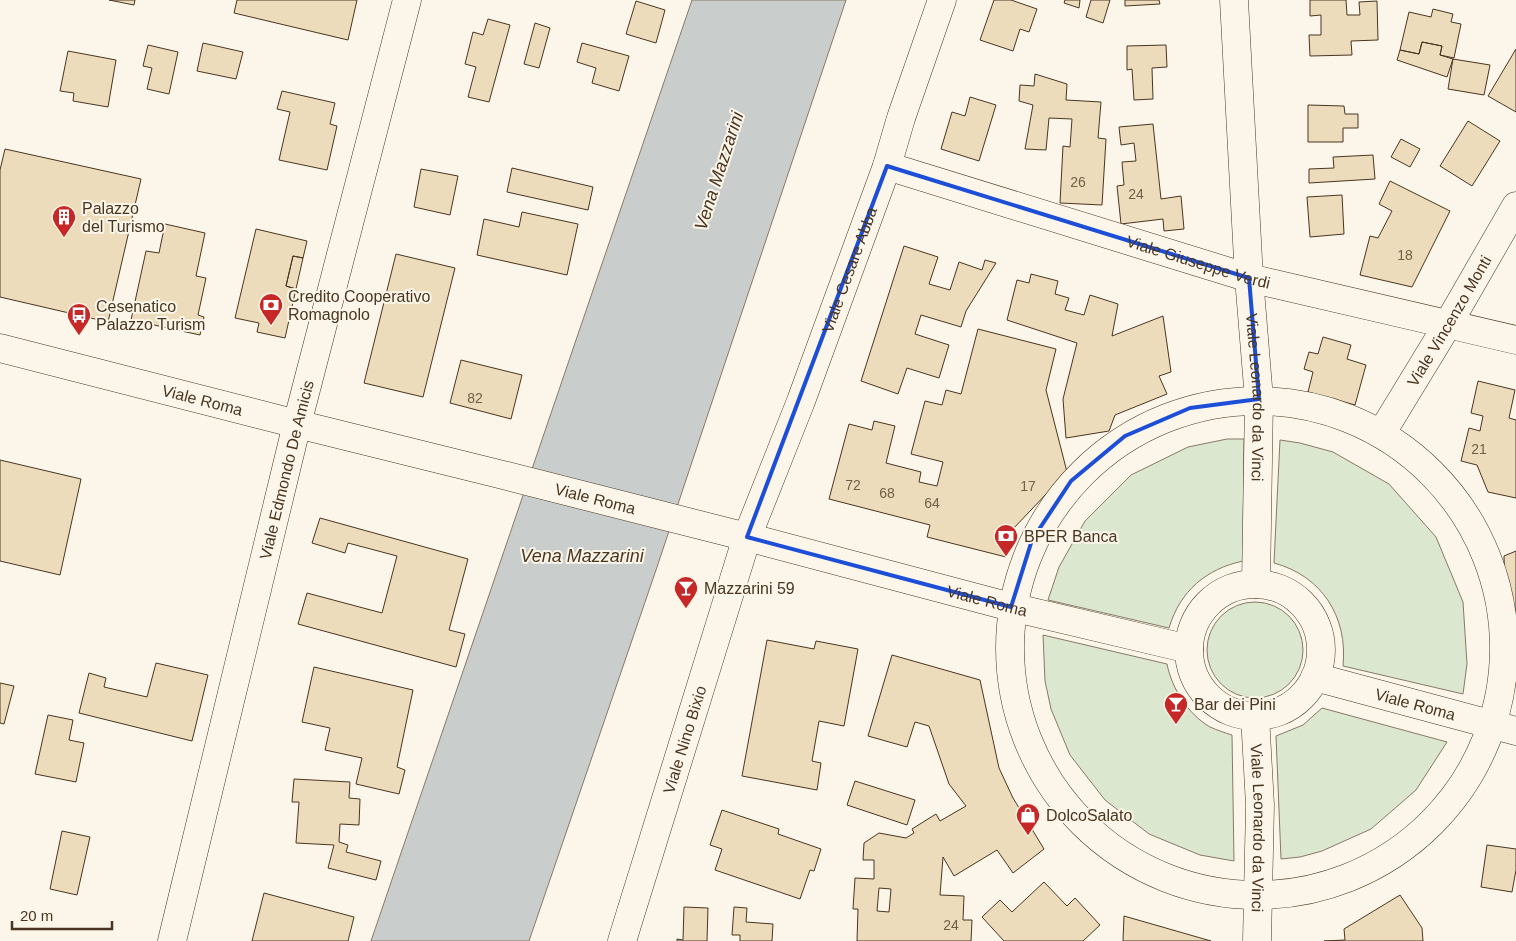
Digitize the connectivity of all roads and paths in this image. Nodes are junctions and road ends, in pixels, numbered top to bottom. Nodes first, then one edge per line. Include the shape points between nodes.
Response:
1 (407, 0) edge
2 (942, 0) edge
3 (1234, 0) edge
4 (887, 166) junction
5 (1516, 206) edge
6 (1249, 278) junction
7 (1448, 324) junction
8 (1516, 340) edge
9 (0, 348) edge
10 (1259, 399) junction
11 (297, 424) junction
12 (1381, 434) junction
13 (747, 537) junction
14 (1256, 584) junction
15 (1011, 607) junction
16 (1189, 649) junction
17 (1315, 678) junction
18 (1255, 716) junction
19 (1504, 728) edge
20 (1257, 896) junction
21 (172, 941) edge
22 (622, 941) edge
23 (1257, 941) edge

1 - 11 street, Viale Edmondo De Amicis
2 - 4 street, Viale Cesare Abba
3 - 6 street, Viale Leonardo da Vinci
4 - 6 street, Viale Giuseppe Verdi
4 - 13 street, Viale Cesare Abba via 802,401
5 - 7 street, Viale Vincenzo Monti
6 - 7 street, Viale Giuseppe Verdi
6 - 10 street, Viale Leonardo da Vinci
7 - 8 street, Viale Giuseppe Verdi
7 - 12 street, Viale Vincenzo Monti
9 - 11 street, Viale Roma
10 - 12 street via 1323,408
10 - 14 street, Viale Leonardo da Vinci
10 - 15 street via 1190,408 1125,436 1071,481 1032,540
11 - 13 street, Viale Roma
11 - 21 street, Viale Edmondo De Amicis
12 - 19 street via 1429,470 1467,516 1492,570 1504,629 1501,689
13 - 15 street, Viale Roma
13 - 22 street, Viale Nino Bixio
14 - 16 street via 1235,587 1217,596 1202,611 1192,629
14 - 17 street via 1278,588 1297,598 1311,615 1320,635 1321,656
15 - 16 street, Viale Roma
15 - 20 street via 1009,668 1022,728 1049,784 1089,830 1139,866 1196,888
16 - 18 street via 1191,666 1208,696 1238,714
17 - 18 street via 1291,706
17 - 19 street, Viale Roma
18 - 20 street, Viale Leonardo da Vinci via 1260,805
19 - 20 street via 1482,752 1443,813 1390,859 1326,888
20 - 23 street, Viale Leonardo da Vinci

